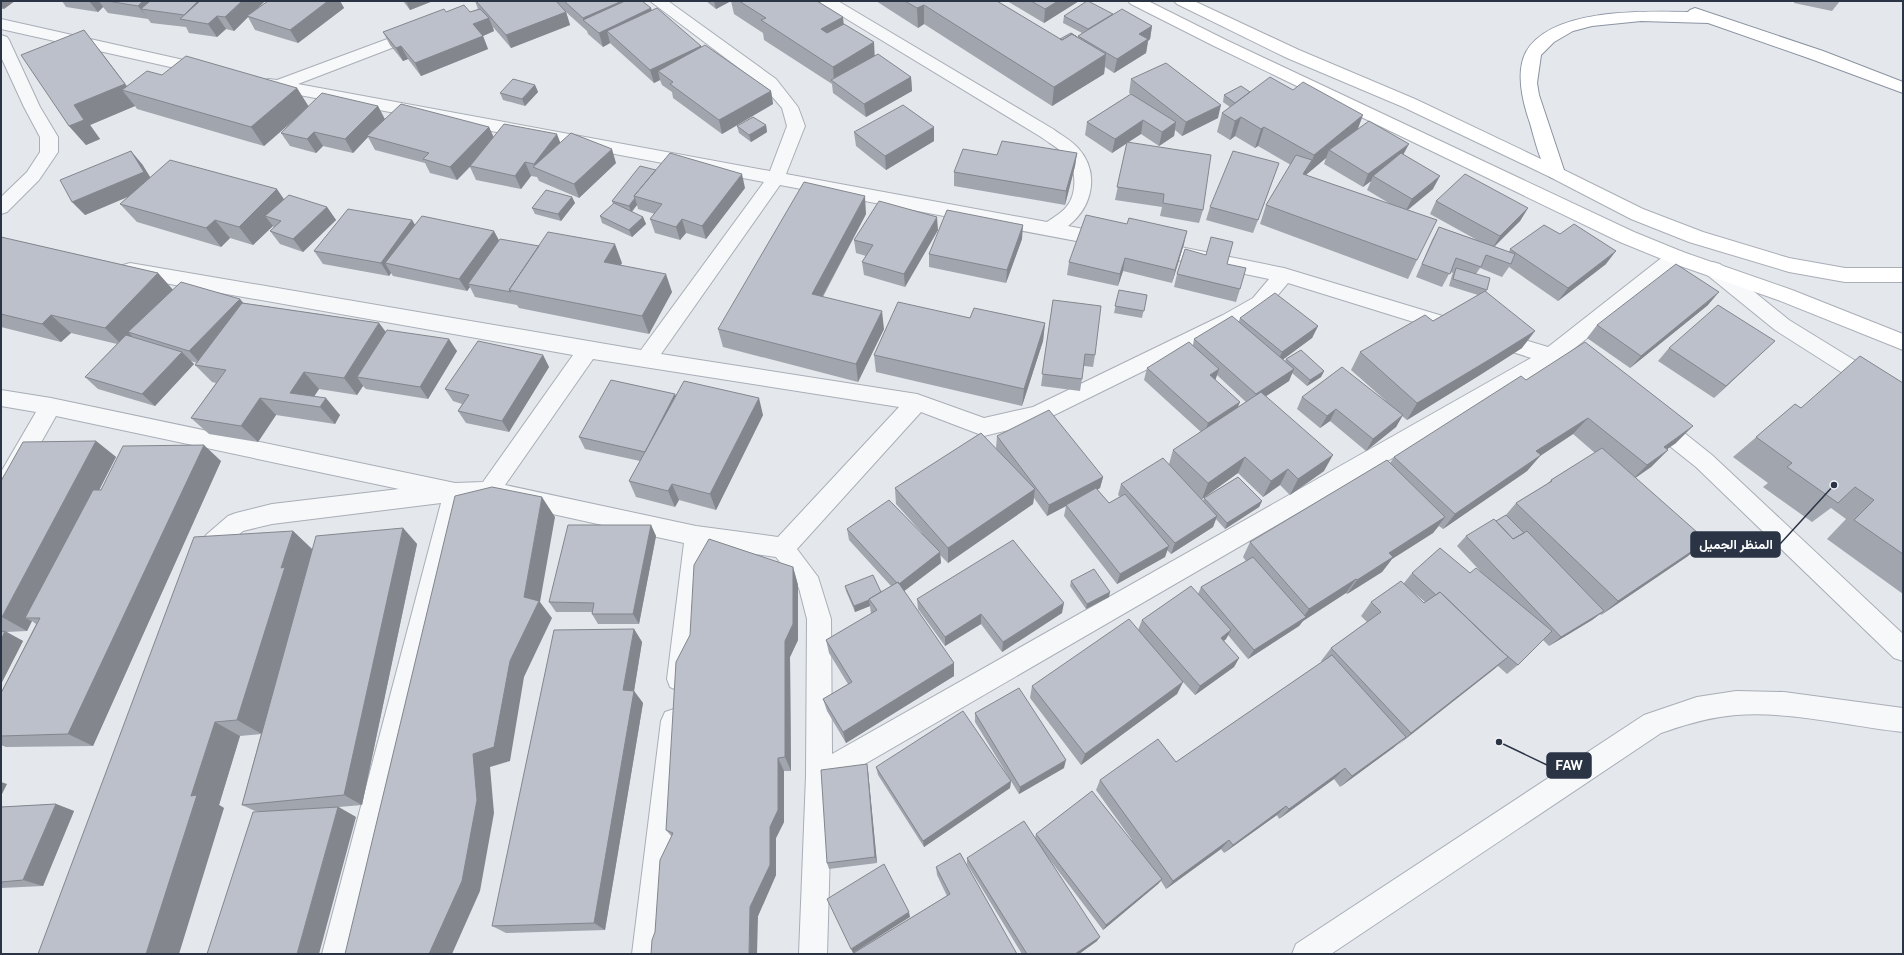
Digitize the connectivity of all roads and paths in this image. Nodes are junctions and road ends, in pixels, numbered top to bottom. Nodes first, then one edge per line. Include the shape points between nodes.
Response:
1 (658, 1) edge
2 (827, 1) edge
3 (1136, 1) edge
4 (1182, 1) edge
5 (1660, 1) edge
6 (1710, 18) junction
7 (1, 24) edge
8 (434, 26) edge
9 (1, 40) edge
10 (5, 59) edge
11 (224, 74) edge
12 (255, 81) edge
13 (278, 86) junction
14 (1903, 88) edge
15 (1556, 173) junction
16 (776, 178) junction
17 (1, 208) edge
18 (1052, 228) junction
19 (1676, 257) junction
20 (110, 267) edge
21 (1713, 269) junction
22 (1284, 275) junction
23 (1903, 275) edge
24 (1903, 342) edge
25 (588, 350) junction
26 (1551, 356) junction
27 (646, 359) junction
28 (1601, 384) edge
29 (1, 398) edge
30 (1903, 401) edge
31 (917, 402) junction
32 (51, 406) junction
33 (1643, 412) edge
34 (489, 491) junction
35 (1, 492) edge
36 (455, 492) junction
37 (696, 536) junction
38 (784, 548) junction
39 (198, 579) edge
40 (1903, 650) edge
41 (1903, 720) edge
42 (819, 776) junction
43 (336, 954) edge
44 (646, 954) edge
45 (813, 954) edge
46 (1306, 954) edge

1 - 16 street via 770,83 790,107 796,126
2 - 18 street via 1047,133 1072,152 1083,176 1080,200 1073,212
3 - 19 main road via 1627,237
4 - 15 main road via 1293,54 1409,103
5 - 6 main road
6 - 14 main road
6 - 15 main road via 1645,15 1605,18 1558,32 1546,39 1533,54 1529,85 1532,102
7 - 11 street
8 - 13 street
9 - 10 street
10 - 17 street via 49,137 49,152 33,176
12 - 13 street
13 - 16 street
15 - 23 main road via 1637,214 1696,237 1789,265 1845,275
16 - 18 street
16 - 27 street
18 - 22 street
19 - 21 main road
19 - 26 street
20 - 25 street
21 - 24 main road
21 - 30 street via 1782,325
22 - 26 street
22 - 31 street via 1260,303 1248,310 1038,414 984,427
25 - 27 street
25 - 34 street
26 - 28 street
26 - 42 street
27 - 31 street
29 - 32 street
31 - 38 street
32 - 35 street
32 - 36 street
33 - 40 street via 1704,461
34 - 36 street
34 - 37 street
36 - 39 street via 272,514 236,523 214,542
36 - 43 street
37 - 38 street
37 - 44 street
38 - 42 street via 810,584 819,619
41 - 46 street via 1780,704 1712,706 1682,713 1647,729
42 - 45 street

